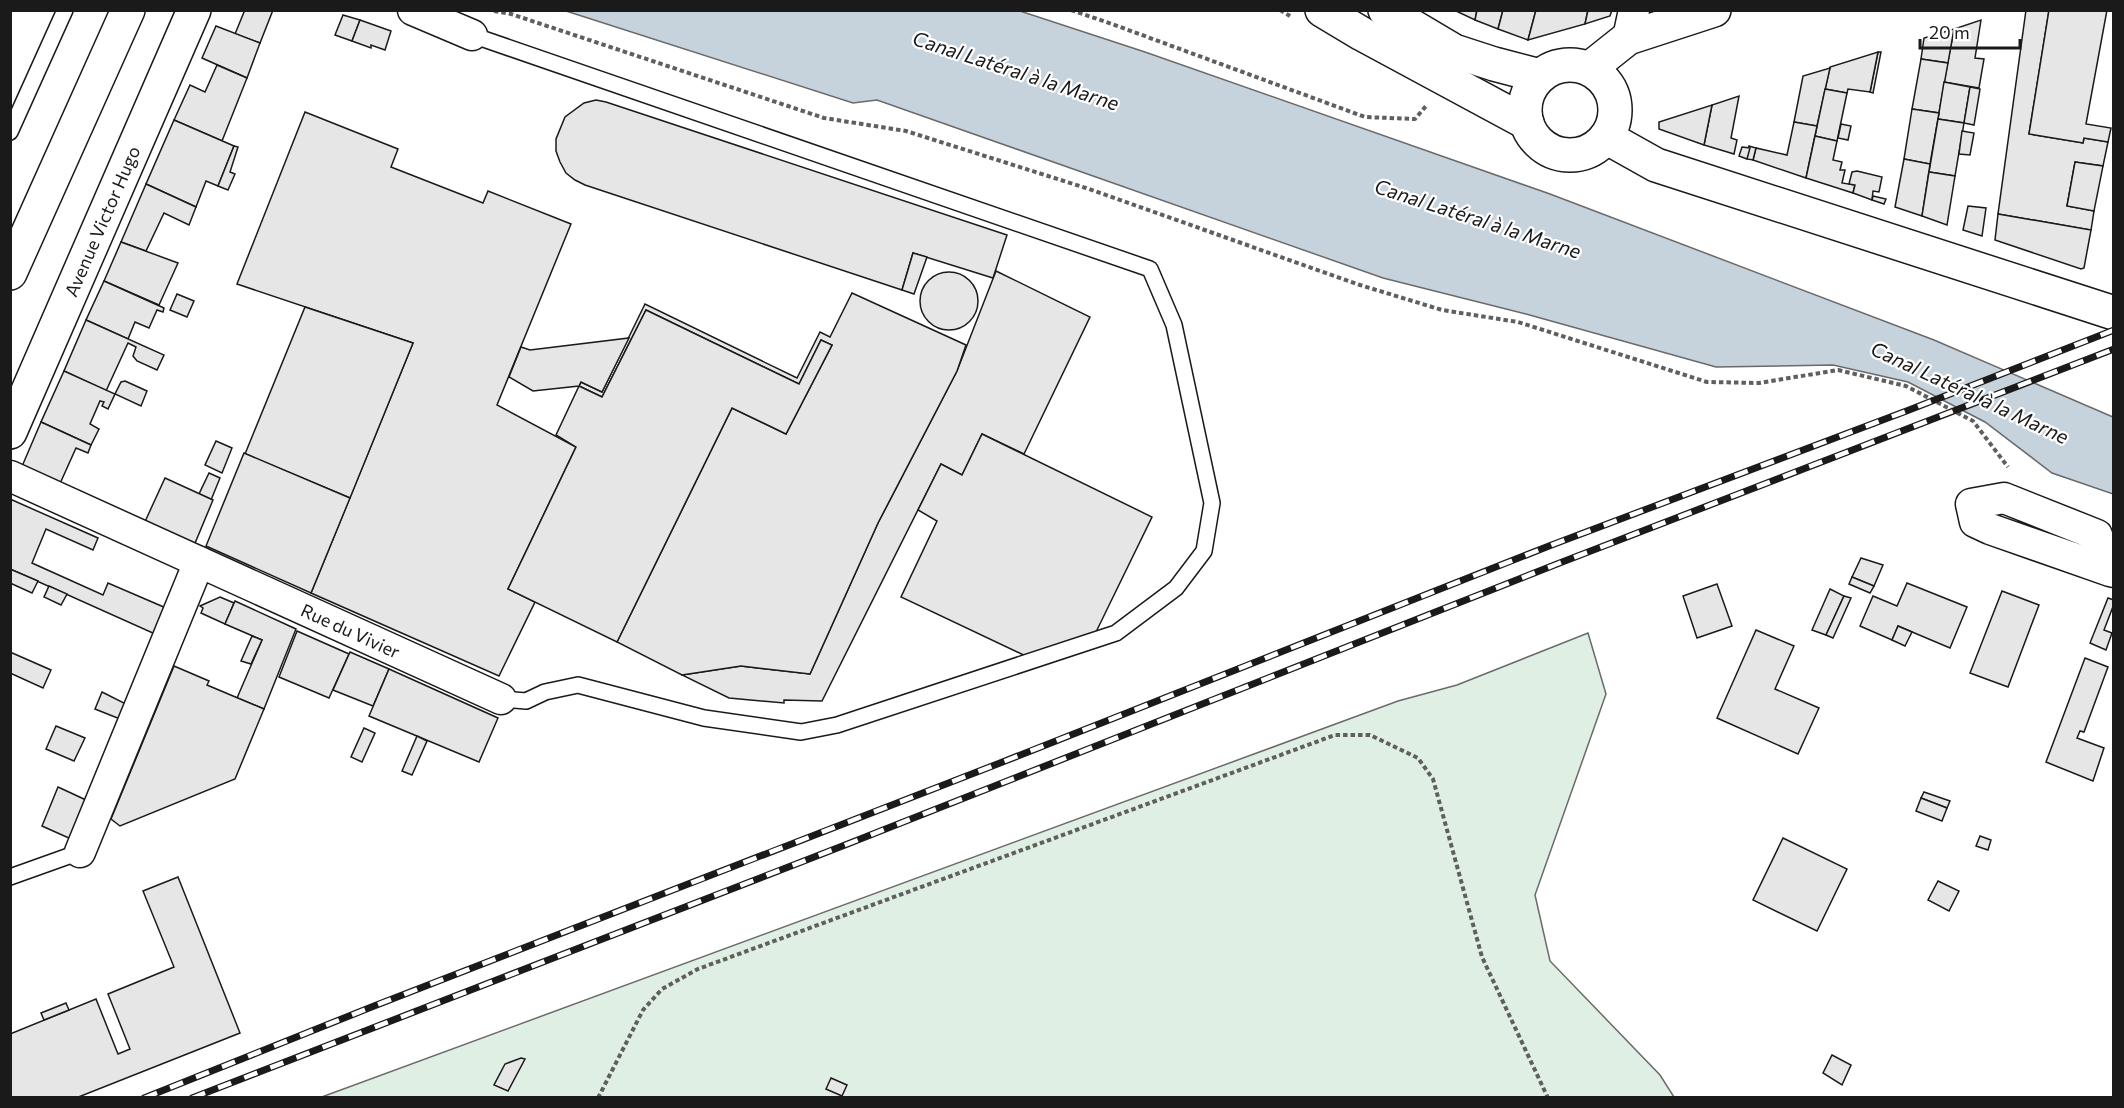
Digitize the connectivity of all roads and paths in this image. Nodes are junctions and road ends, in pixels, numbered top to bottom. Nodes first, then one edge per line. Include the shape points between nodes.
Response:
1 (65, 10) edge
2 (128, 10) edge
3 (194, 10) edge
4 (413, 10) edge
5 (1071, 10) edge
6 (1322, 10) edge
7 (1714, 10) edge
8 (1401, 15) edge
9 (534, 22) dead end
10 (1631, 24) edge
11 (472, 35) joint
12 (1590, 69) junction
13 (1540, 76) junction
14 (1443, 77) junction
15 (1527, 123) junction
16 (10, 132) edge
17 (1606, 137) junction
18 (10, 273) edge
19 (2114, 313) edge
20 (10, 432) edge
21 (10, 476) edge
22 (2004, 498) joint
23 (200, 562) junction
24 (2112, 572) edge
25 (501, 699) joint
26 (80, 852) joint
27 (10, 877) edge
28 (598, 1098) edge
29 (1548, 1098) edge

1 - 16 lane
2 - 18 main road
3 - 20 main road, Avenue Victor Hugo
4 - 11 street
5 - 14 path via 1365,117 1415,119
6 - 14 main road
7 - 10 main road
8 - 13 main road via 1454,51
9 - 22 path via 824,118 906,130 1432,307 1518,322 1707,382 1759,383 1838,370 1906,386 1973,421 2013,474
10 - 12 main road
11 - 25 lane via 1150,269 1174,325 1212,502 1204,551 1176,588 1116,633 837,725 801,732 704,718 578,685 545,692 526,701
12 - 13 main road via 1564,65
12 - 17 main road via 1602,78 1614,104 1614,118
13 - 15 main road via 1526,98
14 - 15 main road
15 - 17 main road via 1533,136 1557,153 1587,151
17 - 19 main road via 1656,165
21 - 23 street, Rue du Vivier
22 - 24 street via 1971,504 1975,522
23 - 25 street, Rue du Vivier
23 - 26 street
26 - 27 lane
28 - 29 path via 643,1010 662,989 698,969 1335,735 1370,735 1418,758 1433,779 1482,957

